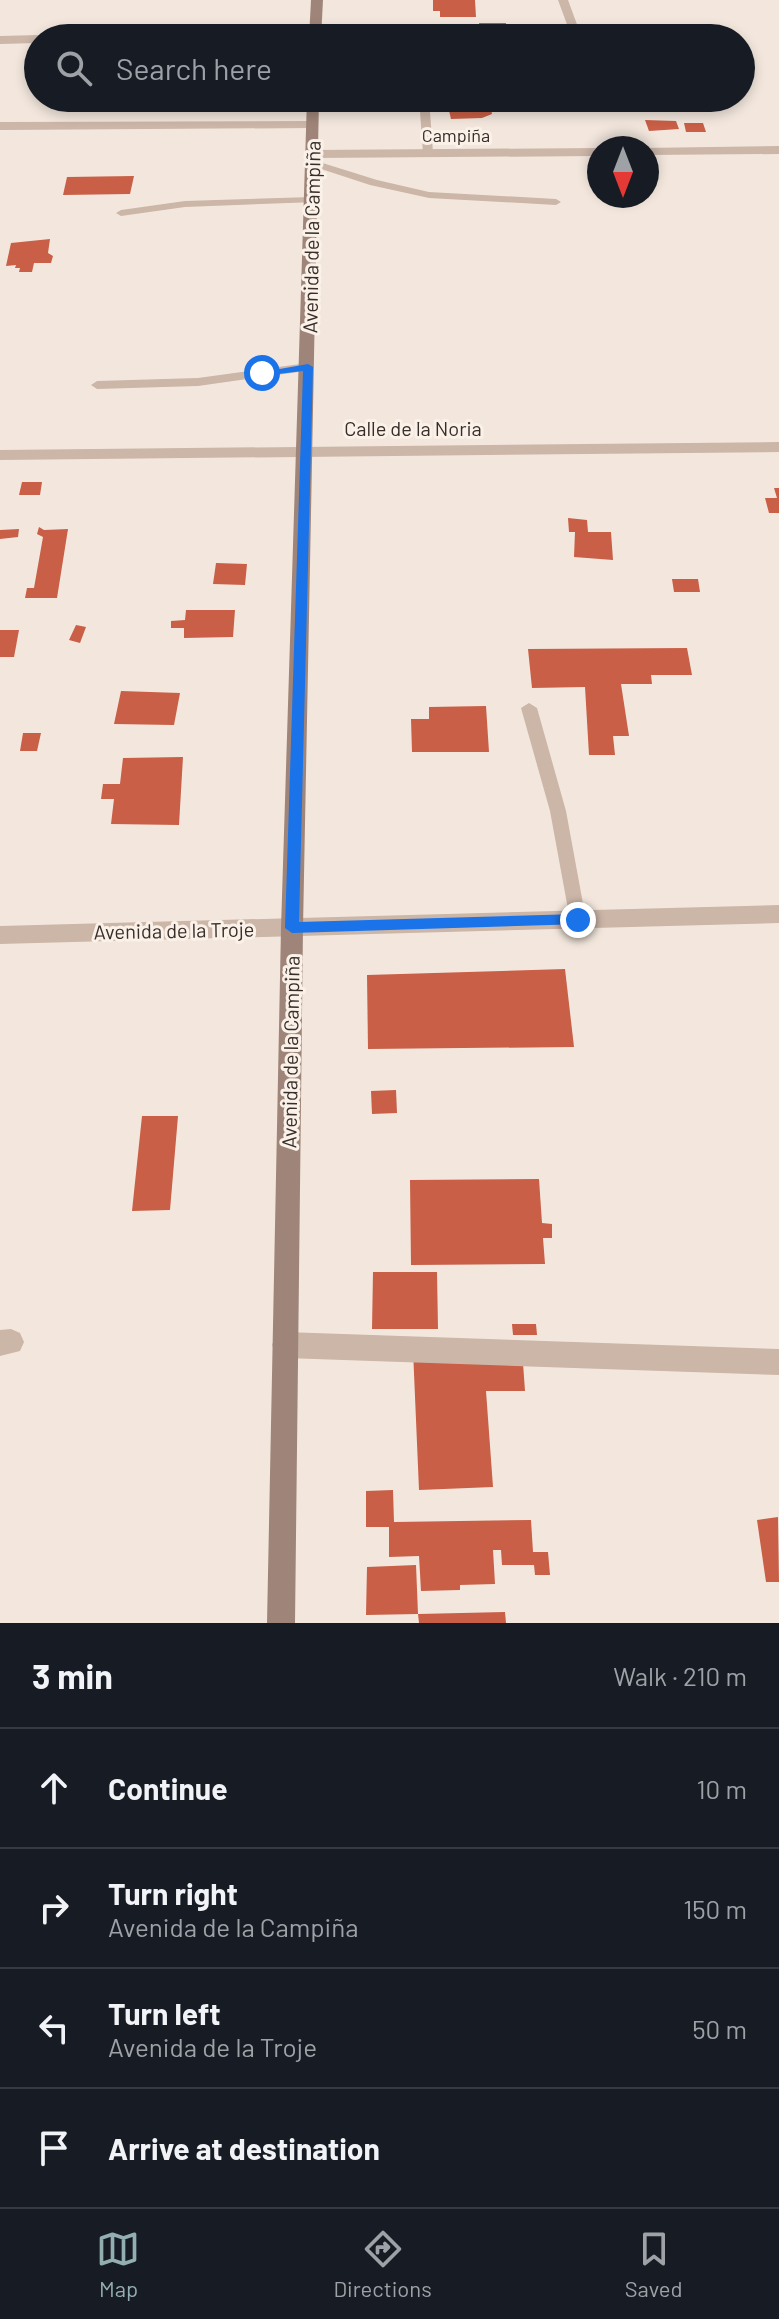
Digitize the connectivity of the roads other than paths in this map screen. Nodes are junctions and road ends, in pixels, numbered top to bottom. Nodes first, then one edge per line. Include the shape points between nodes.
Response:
1 (317, 0) edge
2 (563, 0) edge
3 (316, 24) edge
4 (572, 24) edge
5 (24, 39) edge
6 (0, 40) edge
7 (313, 112) edge
8 (425, 112) edge
9 (313, 124) junction
10 (0, 126) edge
11 (779, 150) edge
12 (659, 151) edge
13 (587, 152) edge
14 (428, 153) junction
15 (313, 159) junction
16 (312, 200) junction
17 (556, 202) dead end
18 (121, 213) dead end
19 (308, 367) junction
20 (97, 385) dead end
21 (779, 447) edge
22 (306, 451) junction
23 (0, 455) edge
24 (529, 708) dead end
25 (779, 914) edge
26 (578, 920) junction
27 (292, 928) junction
28 (0, 935) edge
29 (285, 1345) junction
30 (779, 1362) edge
31 (281, 1623) edge

1 - 3 street
2 - 4 lane
5 - 6 street
7 - 9 street, Avenida de la Campiña
8 - 14 lane
9 - 10 street
9 - 15 street, Avenida de la Campiña
11 - 12 street
13 - 14 street, Campiña
14 - 15 street, Campiña
15 - 16 street, Avenida de la Campiña
15 - 17 lane via 374,183 429,195
16 - 18 lane via 185,204
16 - 19 street, Avenida de la Campiña
19 - 20 lane via 198,382
19 - 22 street, Avenida de la Campiña
21 - 22 street, Calle de la Noria
22 - 23 street, Calle de la Noria
22 - 27 street, Avenida de la Campiña
24 - 26 lane via 558,811
25 - 26 street, Avenida de la Troje
26 - 27 street, Avenida de la Troje
27 - 28 street, Avenida de la Troje
27 - 29 street, Avenida de la Campiña
29 - 30 street
29 - 31 street, Avenida de la Campiña

